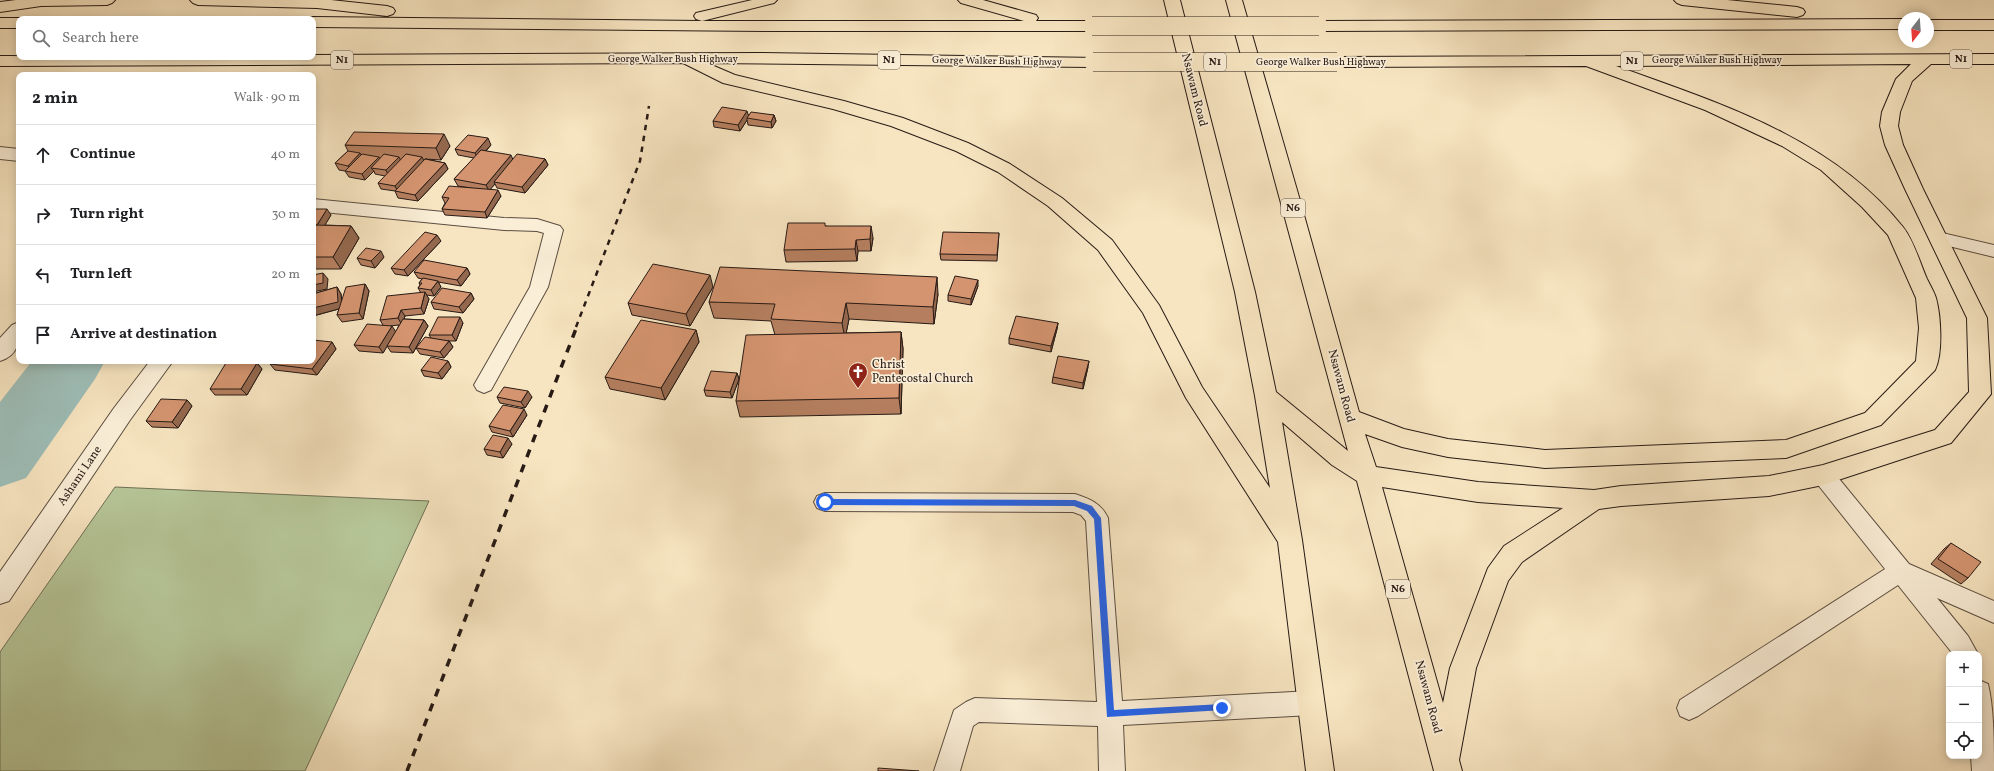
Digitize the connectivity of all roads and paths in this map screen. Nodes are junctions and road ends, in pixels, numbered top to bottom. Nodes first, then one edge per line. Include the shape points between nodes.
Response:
1 (107, 0) edge
2 (198, 0) edge
3 (769, 0) edge
4 (966, 0) edge
5 (1172, 0) edge
6 (1234, 0) edge
7 (1682, 0) edge
8 (0, 7) edge
9 (316, 22) edge
10 (421, 22) junction
11 (0, 23) edge
12 (16, 23) edge
13 (658, 24) junction
14 (1898, 24) edge
15 (1898, 24) edge
16 (1934, 24) edge
17 (1994, 25) edge
18 (1058, 26) junction
19 (1927, 59) junction
20 (1994, 59) edge
21 (684, 60) junction
22 (0, 61) edge
23 (1588, 61) junction
24 (0, 153) edge
25 (16, 154) edge
26 (316, 205) edge
27 (1938, 238) junction
28 (1994, 251) edge
29 (16, 334) edge
30 (0, 353) edge
31 (160, 364) edge
32 (484, 385) dead end
33 (1266, 396) junction
34 (1349, 418) junction
35 (1367, 475) junction
36 (1823, 475) junction
37 (1594, 500) junction
38 (825, 502) dead end
39 (1290, 540) junction
40 (1901, 571) junction
41 (0, 593) edge
42 (1994, 612) edge
43 (1964, 651) edge
44 (1311, 703) junction
45 (1689, 708) dead end
46 (1110, 714) junction
47 (1981, 723) edge
48 (1447, 766) edge
49 (947, 771) edge
50 (1112, 771) edge
51 (1320, 771) edge
52 (1985, 771) edge

1 - 8 highway via 42,1
2 - 10 highway via 356,6 391,12
3 - 13 highway
4 - 18 highway
5 - 33 highway, Nsawam Road via 1245,292
6 - 34 highway, Nsawam Road / N6
7 - 15 highway
9 - 10 highway
10 - 13 highway
11 - 12 highway
13 - 18 highway
14 - 18 highway, bridge
16 - 17 highway
19 - 20 highway, George Walker Bush Highway / N1
19 - 23 highway, George Walker Bush Highway / N1
19 - 27 highway via 1904,79 1891,112 1889,126 1894,145
21 - 22 highway, George Walker Bush Highway / N1
21 - 23 highway, George Walker Bush Highway / N1, bridge via 757,58 1093,62
21 - 39 highway via 729,79 897,122 962,147 1004,168 1055,202 1105,245 1152,310 1194,392
23 - 34 highway via 1711,106 1788,142 1827,166 1869,203 1896,232 1926,298 1930,328 1927,364 1873,419 1786,449 1545,459 1448,448 1402,438
24 - 25 street
26 - 32 lane via 537,225 554,230 539,287
27 - 28 lane
27 - 36 highway via 1977,318 1980,394 1943,437
29 - 30 street
31 - 41 street, Ashami Lane via 122,414
33 - 35 highway via 1340,458
33 - 39 highway, Nsawam Road
34 - 35 highway, Nsawam Road / N6
35 - 37 highway via 1478,492
35 - 48 highway, Nsawam Road / N6
36 - 37 highway via 1769,486
36 - 40 lane
37 - 48 highway via 1513,554 1497,576 1463,668
38 - 46 lane via 1075,503 1089,509 1097,518
39 - 44 highway, Nsawam Road
40 - 42 lane
40 - 43 lane
40 - 45 lane
44 - 46 lane
44 - 51 highway, Nsawam Road
46 - 49 lane via 975,710 963,719
46 - 50 lane
47 - 52 lane

